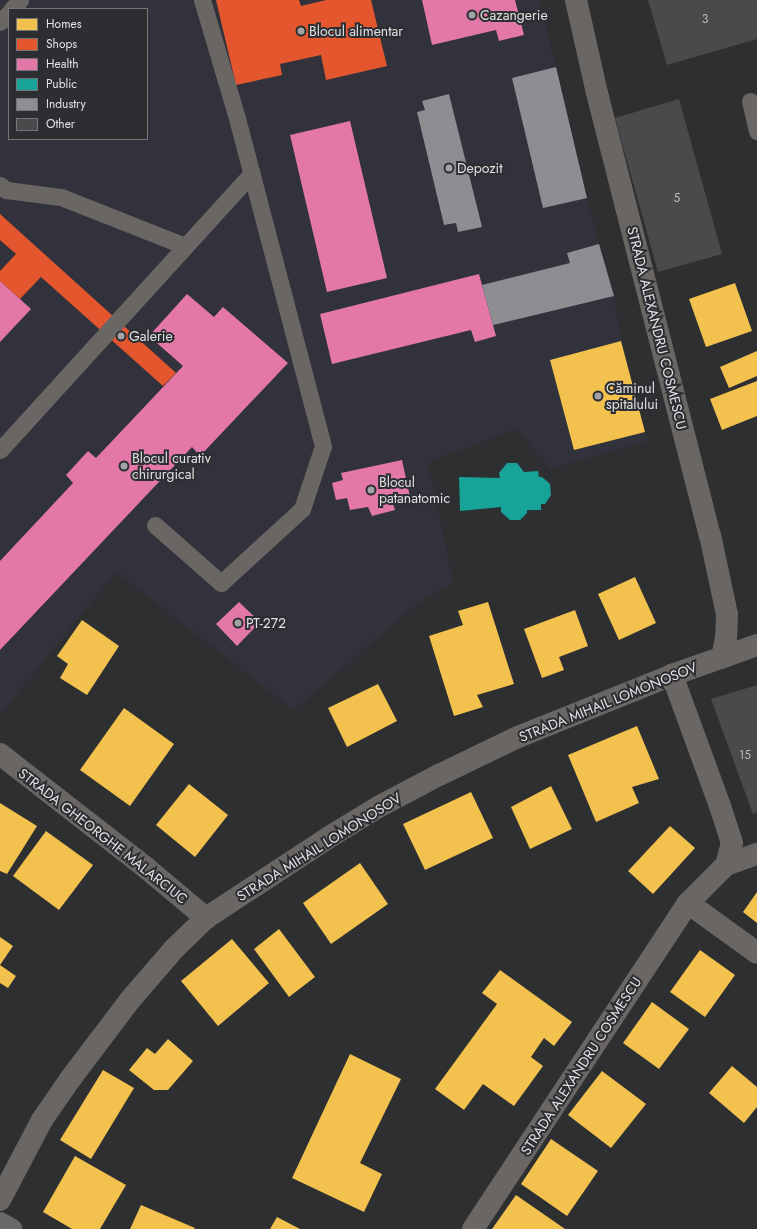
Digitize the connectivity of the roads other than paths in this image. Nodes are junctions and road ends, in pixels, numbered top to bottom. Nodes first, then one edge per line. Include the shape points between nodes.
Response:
1 (20, 0) edge
2 (202, 0) edge
3 (576, 0) edge
4 (13, 8) edge
5 (8, 14) edge
6 (0, 22) edge
7 (750, 101) dead end
8 (757, 131) edge
9 (252, 173) junction
10 (0, 185) edge
11 (185, 246) junction
12 (0, 450) edge
13 (155, 525) dead end
14 (757, 645) edge
15 (722, 658) junction
16 (672, 675) junction
17 (0, 754) edge
18 (757, 854) edge
19 (726, 865) junction
20 (688, 903) junction
21 (206, 918) junction
22 (757, 952) edge
23 (0, 1200) edge
24 (0, 1224) edge
25 (11, 1229) edge
26 (474, 1229) edge

1 - 4 lane
2 - 9 lane
3 - 15 street, STRADA ALEXANDRU COSMESCU via 597,93 710,535 727,614
5 - 6 lane
7 - 8 lane
9 - 11 lane
9 - 13 lane via 323,446 302,509 221,583
10 - 11 lane via 6,190 61,197
11 - 12 lane
14 - 15 street, STRADA MIHAIL LOMONOSOV
15 - 16 street, STRADA MIHAIL LOMONOSOV
16 - 19 street, STRADA ALEXANDRU COSMESCU via 732,843
16 - 21 street, STRADA MIHAIL LOMONOSOV via 518,737 380,806
17 - 21 street, STRADA GHEORGHE MALARCIUC
18 - 19 street, STRADA ALEXANDRU COSMESCU
19 - 20 street, STRADA ALEXANDRU COSMESCU
20 - 22 street
20 - 26 street, STRADA ALEXANDRU COSMESCU
21 - 23 street, STRADA MIHAIL LOMONOSOV via 174,949 130,1000 71,1078 42,1120
24 - 25 street

